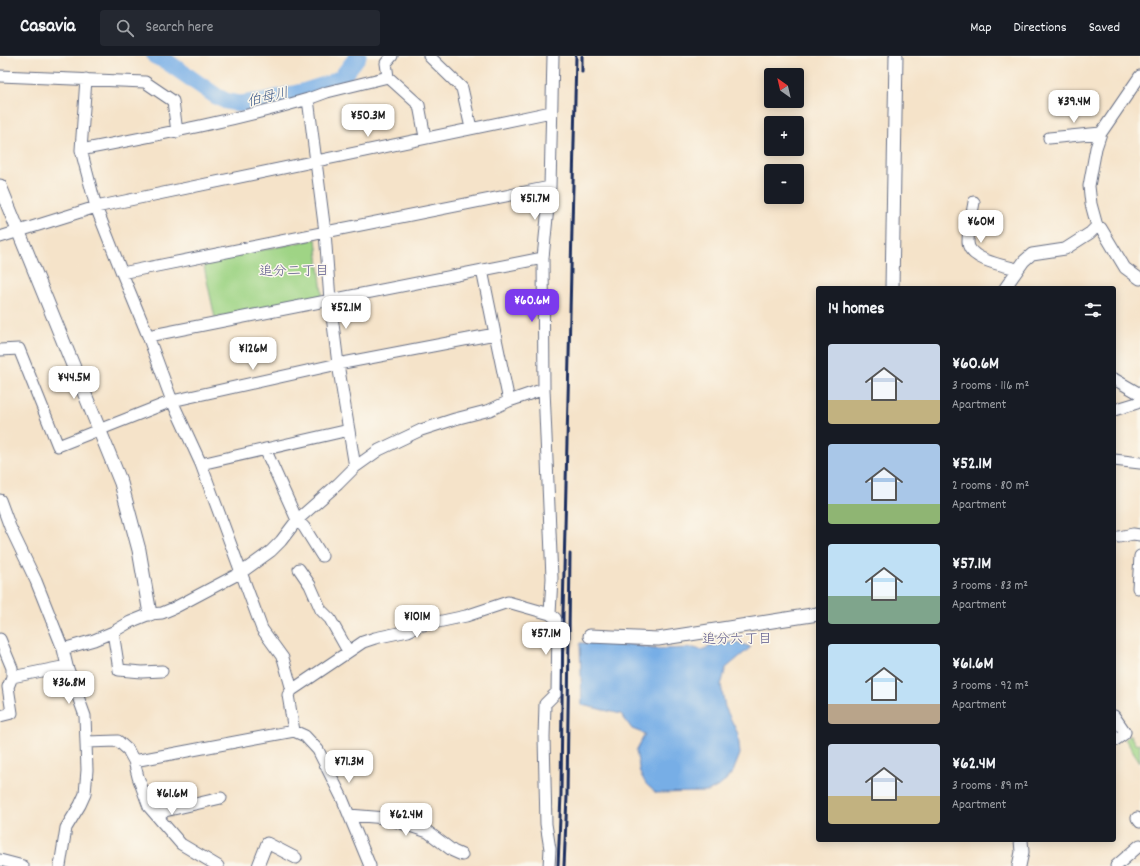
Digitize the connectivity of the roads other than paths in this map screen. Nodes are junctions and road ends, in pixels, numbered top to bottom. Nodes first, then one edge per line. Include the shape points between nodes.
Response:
1 (392, 56) edge
2 (429, 56) edge
3 (553, 56) edge
4 (896, 56) edge
5 (0, 76) edge
6 (1140, 76) edge
7 (388, 77) junction
8 (86, 79) junction
9 (308, 99) junction
10 (551, 112) junction
11 (471, 128) junction
12 (177, 132) junction
13 (1100, 133) junction
14 (425, 137) junction
15 (1049, 138) dead end
16 (81, 150) junction
17 (316, 160) junction
18 (0, 186) edge
19 (550, 187) junction
20 (974, 202) dead end
21 (96, 207) junction
22 (1097, 226) junction
23 (18, 231) junction
24 (325, 232) junction
25 (0, 237) edge
26 (543, 258) junction
27 (1018, 269) junction
28 (482, 270) junction
29 (122, 273) junction
30 (1140, 279) edge
31 (892, 286) edge
32 (1005, 286) edge
33 (330, 300) junction
34 (495, 334) junction
35 (148, 336) junction
36 (0, 350) edge
37 (338, 364) junction
38 (1116, 381) edge
39 (544, 389) junction
40 (1139, 399) edge
41 (172, 401) junction
42 (509, 401) junction
43 (1116, 409) edge
44 (99, 429) junction
45 (349, 430) junction
46 (265, 449) junction
47 (1116, 460) edge
48 (1140, 463) edge
49 (201, 464) junction
50 (355, 467) junction
51 (0, 500) edge
52 (297, 520) junction
53 (1140, 535) edge
54 (1120, 537) dead end
55 (322, 556) dead end
56 (1140, 556) edge
57 (299, 569) dead end
58 (242, 572) junction
59 (1138, 588) dead end
60 (150, 614) junction
61 (550, 614) junction
62 (816, 614) edge
63 (113, 632) junction
64 (590, 636) dead end
65 (0, 639) edge
66 (63, 649) junction
67 (348, 651) junction
68 (67, 666) junction
69 (162, 671) dead end
70 (12, 678) junction
71 (292, 690) junction
72 (0, 716) edge
73 (1116, 719) edge
74 (294, 730) junction
75 (1116, 740) edge
76 (86, 742) junction
77 (134, 761) junction
78 (221, 798) dead end
79 (349, 815) junction
80 (158, 817) junction
81 (1021, 842) edge
82 (1140, 845) edge
83 (462, 855) dead end
84 (296, 858) dead end
85 (0, 860) edge
86 (23, 866) edge
87 (60, 866) edge
88 (218, 866) edge
89 (258, 866) edge
90 (370, 866) edge
91 (549, 866) edge
92 (1019, 866) edge
93 (1116, 866) edge

1 - 7 street via 386,63
2 - 11 street via 462,88
3 - 10 street
4 - 31 street
5 - 8 street
6 - 13 street
7 - 9 street
7 - 14 street via 419,105
8 - 12 street via 145,82 173,101
8 - 16 street
9 - 12 street
9 - 17 street
10 - 11 street
10 - 19 street
11 - 14 street
12 - 16 street
13 - 15 street
13 - 22 street via 1089,186
14 - 17 street
16 - 21 street
17 - 21 street
17 - 24 street
18 - 23 street
19 - 24 street
19 - 26 street
20 - 27 street via 968,244 972,252 987,261
21 - 23 street
21 - 29 street
22 - 27 street via 1065,249 1032,254
22 - 30 street via 1101,228 1125,268
23 - 25 street
23 - 44 street
24 - 29 street
24 - 33 street
26 - 28 street
26 - 39 street
27 - 32 street
28 - 33 street
28 - 34 street
29 - 35 street
33 - 35 street
33 - 37 street
34 - 37 street
34 - 42 street
35 - 41 street
36 - 44 street via 19,349 58,446
37 - 41 street
37 - 45 street
38 - 40 street
39 - 42 street
39 - 61 street via 552,578
40 - 43 street
41 - 44 street
41 - 49 street
42 - 50 street via 490,410 421,430 379,450
44 - 60 street via 121,483 131,517
45 - 46 street
45 - 50 street
46 - 49 street
46 - 52 street
47 - 48 street
49 - 58 street
50 - 52 street
51 - 66 street
52 - 55 street
52 - 58 street via 271,551
53 - 54 street
56 - 59 street
57 - 67 street via 310,585 321,610 330,619
58 - 60 street via 174,608
58 - 71 street via 262,629 283,658
60 - 63 street
61 - 67 street via 508,602 466,616 375,638
61 - 91 street via 558,624 557,692 545,704
62 - 64 street via 658,639
63 - 66 street
63 - 69 street via 119,670
65 - 70 street via 12,668
66 - 68 street
67 - 71 street
68 - 70 street
68 - 76 street via 85,716
70 - 72 street via 8,687 12,713
71 - 74 street via 288,695
73 - 75 street via 1125,732
74 - 77 street
74 - 79 street via 305,736 318,750
76 - 77 street via 118,741 128,750
76 - 87 street via 85,794 66,828
77 - 80 street via 149,807
78 - 80 street via 165,811
79 - 83 street via 386,818 428,832
79 - 90 street
80 - 88 street via 180,844
81 - 92 street
82 - 93 street
84 - 89 street via 268,843
85 - 86 street

